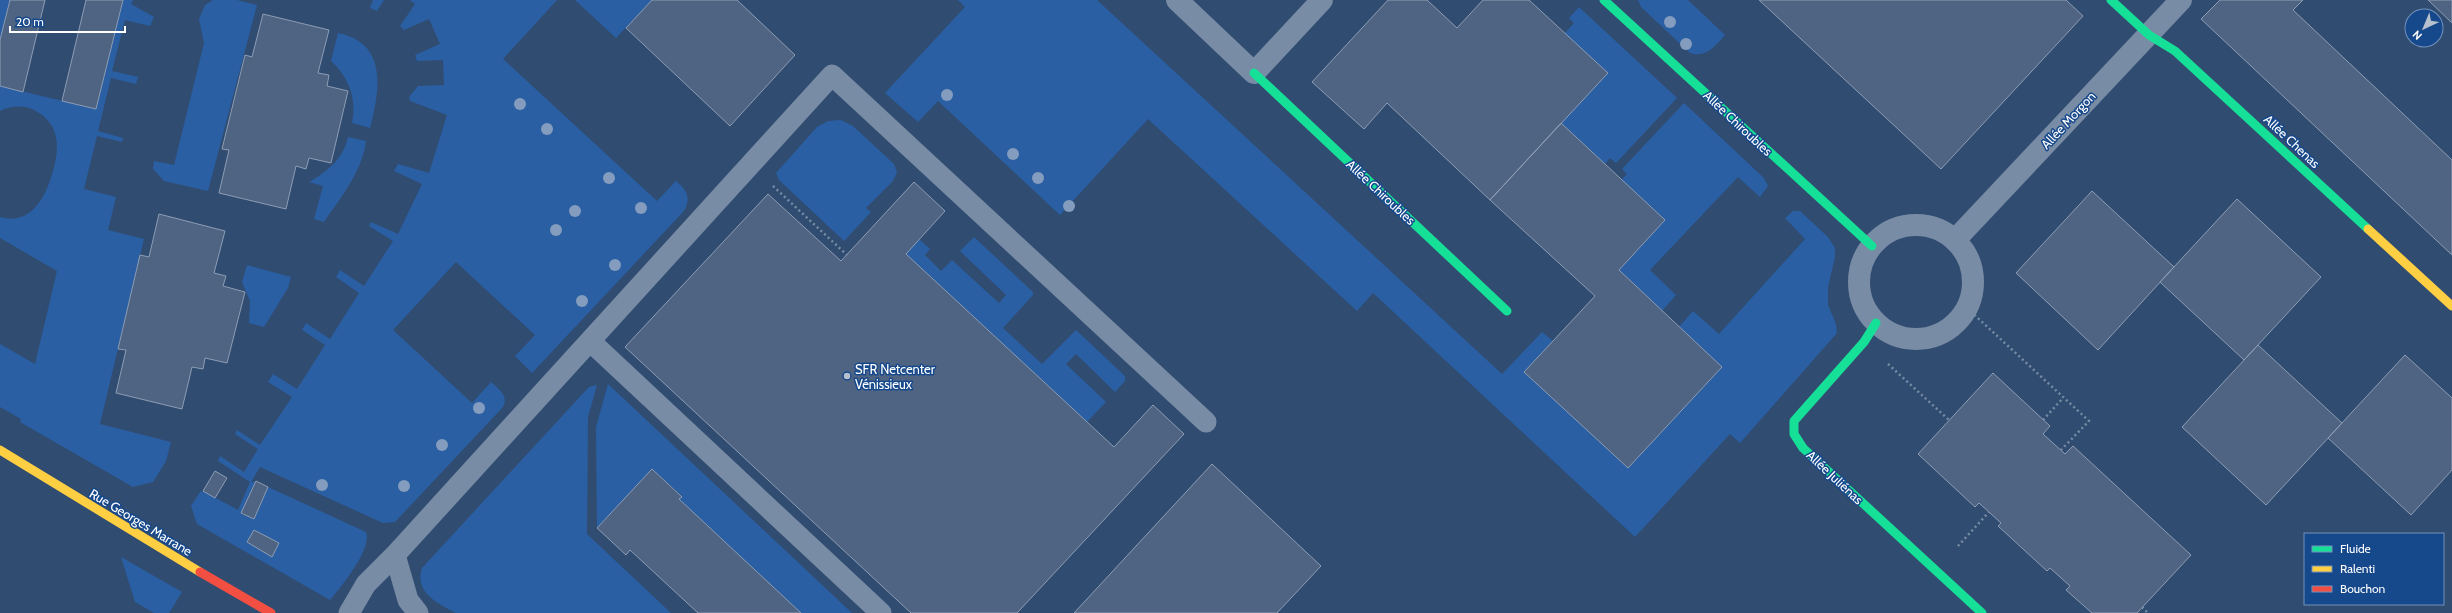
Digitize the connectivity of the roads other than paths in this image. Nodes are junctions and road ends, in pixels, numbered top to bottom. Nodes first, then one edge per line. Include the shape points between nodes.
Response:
1 (1322, 0) edge
2 (1604, 0) edge
3 (2111, 0) edge
4 (2181, 0) edge
5 (1178, 1) edge
6 (2149, 35) junction
7 (1254, 73) junction
8 (1955, 240) junction
9 (1872, 246) junction
10 (2452, 306) edge
11 (1507, 311) dead end
12 (1876, 323) junction
13 (590, 341) junction
14 (1206, 422) dead end
15 (0, 450) edge
16 (395, 554) junction
17 (271, 613) edge
18 (348, 613) edge
19 (418, 613) edge
20 (881, 613) edge
21 (1982, 613) edge

1 - 7 street
2 - 9 street, Allée Chiroubles
3 - 6 street, Allée Chenas
4 - 6 street, Allée Morgon
5 - 7 street, Allée Chiroubles
6 - 8 street, Allée Morgon
6 - 10 street, Allée Chenas via 2175,51
7 - 11 street, Allée Chiroubles
8 - 9 street via 1939,230 1921,225 1903,227 1886,234
8 - 12 street via 1966,254 1972,272 1973,291 1967,308 1954,325 1936,336 1915,340 1894,335
9 - 12 street via 1862,264 1859,286 1864,306
12 - 21 street, Allée Juliénas via 1864,342 1794,421 1794,434 1803,448
13 - 14 lane via 832,75
13 - 16 lane
13 - 20 lane
15 - 17 street, Rue Georges Marrane via 149,543
16 - 18 lane via 366,584
16 - 19 lane via 408,600

